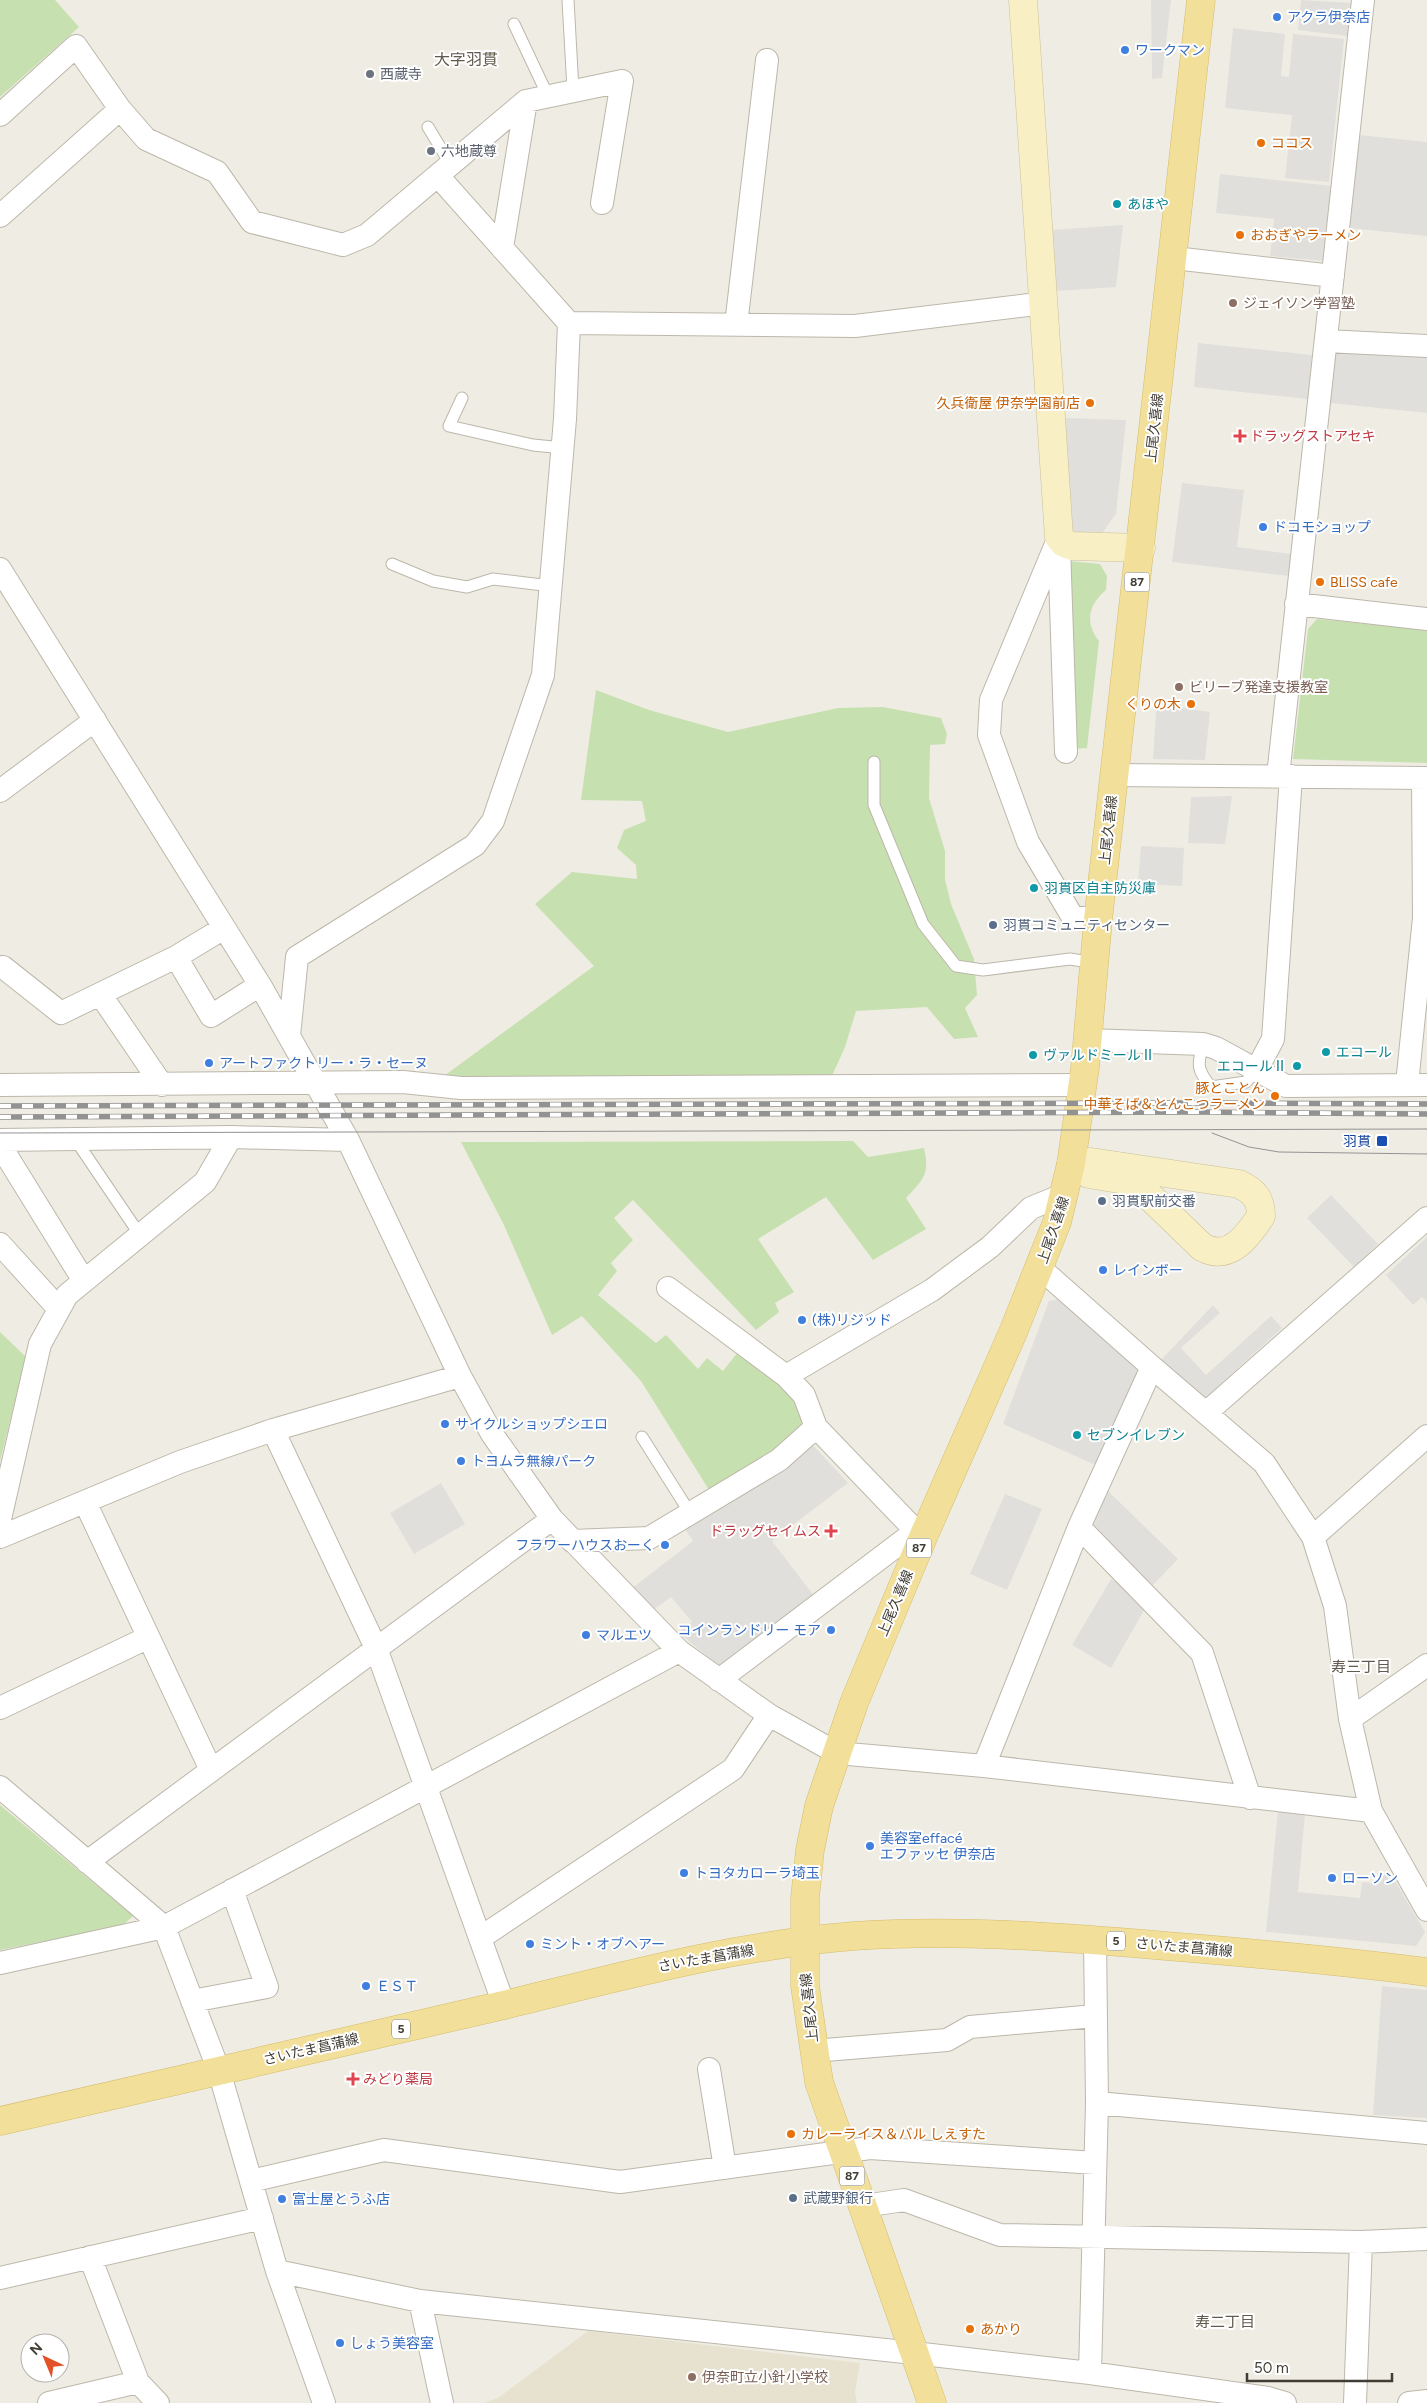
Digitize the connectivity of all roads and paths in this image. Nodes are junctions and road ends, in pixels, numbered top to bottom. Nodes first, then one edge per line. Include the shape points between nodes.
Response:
1 (568, 0) edge
2 (1023, 0) edge
3 (1201, 0) edge
4 (1363, 0) edge
5 (514, 24) dead end
6 (767, 60) dead end
7 (573, 90) junction
8 (548, 96) junction
9 (526, 100) junction
10 (120, 109) junction
11 (0, 114) edge
12 (428, 127) dead end
13 (444, 170) junction
14 (602, 203) dead end
15 (0, 216) edge
16 (502, 248) junction
17 (1174, 258) junction
18 (1333, 276) junction
19 (1045, 303) junction
20 (569, 323) junction
21 (736, 325) junction
22 (1326, 341) junction
23 (1427, 346) edge
24 (462, 398) dead end
25 (563, 448) junction
26 (1059, 537) junction
27 (1141, 548) junction
28 (392, 564) dead end
29 (0, 569) edge
30 (551, 586) junction
31 (1296, 604) junction
32 (1427, 619) edge
33 (95, 720) junction
34 (1066, 752) dead end
35 (874, 762) dead end
36 (1115, 775) junction
37 (1285, 776) junction
38 (1425, 778) edge
39 (1, 789) edge
40 (1425, 918) edge
41 (1098, 920) junction
42 (224, 928) junction
43 (176, 957) junction
44 (1095, 962) junction
45 (3, 967) dead end
46 (260, 985) junction
47 (100, 994) junction
48 (289, 1036) junction
49 (1419, 1039) edge
50 (1088, 1040) junction
51 (1203, 1044) junction
52 (1256, 1071) junction
53 (316, 1084) junction
54 (1417, 1084) edge
55 (0, 1085) edge
56 (162, 1085) junction
57 (1082, 1085) junction
58 (231, 1137) junction
59 (75, 1139) junction
60 (0, 1140) edge
61 (348, 1140) junction
62 (0, 1145) edge
63 (1071, 1164) junction
64 (1202, 1180) junction
65 (1066, 1194) junction
66 (1169, 1214) junction
67 (1427, 1218) edge
68 (140, 1235) junction
69 (0, 1244) edge
70 (1040, 1268) junction
71 (84, 1281) junction
72 (668, 1288) dead end
73 (58, 1308) junction
74 (1152, 1368) junction
75 (460, 1376) junction
76 (786, 1376) junction
77 (1206, 1413) junction
78 (816, 1427) junction
79 (273, 1430) junction
80 (1427, 1436) edge
81 (642, 1437) dead end
82 (85, 1502) junction
83 (690, 1513) junction
84 (0, 1519) edge
85 (552, 1519) junction
86 (1079, 1527) junction
87 (920, 1533) junction
88 (0, 1537) edge
89 (1314, 1537) junction
90 (572, 1541) junction
91 (147, 1638) junction
92 (376, 1648) junction
93 (680, 1651) junction
94 (1427, 1665) edge
95 (720, 1680) junction
96 (0, 1708) edge
97 (769, 1715) junction
98 (1350, 1719) junction
99 (837, 1753) junction
100 (984, 1766) junction
101 (211, 1770) junction
102 (426, 1786) junction
103 (0, 1787) edge
104 (1250, 1798) junction
105 (1372, 1811) junction
106 (87, 1862) junction
107 (1420, 1881) edge
108 (232, 1890) junction
109 (1427, 1910) edge
110 (164, 1927) junction
111 (480, 1938) junction
112 (1095, 1940) junction
113 (803, 1942) junction
114 (0, 1963) edge
115 (1427, 1972) edge
116 (192, 2001) junction
117 (504, 2005) junction
118 (1095, 2016) junction
119 (813, 2051) junction
120 (709, 2069) dead end
121 (219, 2071) junction
122 (1097, 2103) junction
123 (0, 2121) edge
124 (1427, 2132) edge
125 (843, 2153) junction
126 (1095, 2163) junction
127 (725, 2168) junction
128 (251, 2181) junction
129 (864, 2206) junction
130 (262, 2218) junction
131 (1094, 2237) junction
132 (1427, 2239) edge
133 (1361, 2242) junction
134 (90, 2257) junction
135 (277, 2271) junction
136 (0, 2278) edge
137 (420, 2301) junction
138 (914, 2353) junction
139 (1090, 2373) junction
140 (138, 2382) junction
141 (1427, 2401) edge
142 (49, 2403) edge
143 (158, 2403) edge
144 (324, 2403) edge
145 (442, 2403) edge
146 (932, 2403) edge
147 (1285, 2403) edge
148 (1355, 2403) edge
149 (1410, 2403) edge

1 - 7 lane
2 - 19 street
3 - 17 main road, 上尾久喜線 / 87
4 - 18 street
5 - 8 lane
6 - 21 street
7 - 8 street
7 - 14 street via 622,81
8 - 9 street
9 - 13 street
9 - 16 street
10 - 11 street via 76,46
10 - 13 street via 146,139 217,172 252,222 344,245 367,235
10 - 15 street
12 - 13 lane
13 - 16 street
16 - 20 street
17 - 18 street
17 - 27 main road, 上尾久喜線 / 87
18 - 22 street
19 - 21 street via 855,326
19 - 26 street
20 - 21 street
20 - 25 street
22 - 23 street
22 - 31 street
24 - 25 lane via 449,426 533,445
25 - 30 street
26 - 27 street via 1072,546
26 - 34 street
26 - 41 street via 991,700 989,735 1028,842 1072,916
27 - 36 main road, 上尾久喜線 / 87
28 - 30 lane via 433,581 466,587 493,579
29 - 33 street
30 - 48 street via 543,675 493,821 475,845 297,957
31 - 32 street
31 - 37 street
33 - 39 street
33 - 42 street
35 - 44 lane via 874,805 923,924 956,966 983,970 1070,959
36 - 37 street
36 - 41 main road, 上尾久喜線 / 87
37 - 38 street
37 - 52 street via 1273,1039
38 - 40 street
40 - 49 street
41 - 44 main road, 上尾久喜線 / 87
42 - 43 street
42 - 46 street
43 - 46 street via 211,1016
43 - 47 street
44 - 50 main road, 上尾久喜線 / 87
45 - 47 street via 61,1014
46 - 48 street
47 - 56 street
48 - 53 street
49 - 54 street
50 - 51 street
50 - 57 main road, 上尾久喜線 / 87
51 - 52 street
51 - 52 lane via 1199,1073 1211,1087 1246,1082
52 - 54 street via 1286,1086
53 - 56 street
53 - 57 street via 404,1082 461,1088
53 - 61 street
55 - 56 street
57 - 63 main road, 上尾久喜線 / 87
58 - 59 street
58 - 61 street
58 - 68 street via 205,1182
59 - 60 street
59 - 68 lane
61 - 75 street
62 - 71 street
63 - 64 street via 1091,1162
63 - 65 main road, 上尾久喜線 / 87
63 - 66 street via 1089,1174 1133,1183
64 - 66 street via 1184,1192
64 - 66 street via 1248,1188 1258,1197 1261,1207 1261,1216 1255,1226 1233,1248 1223,1253 1211,1252
65 - 70 main road, 上尾久喜線 / 87
65 - 76 street via 1031,1208 990,1247 932,1290
67 - 77 street
68 - 71 street
69 - 73 street
70 - 74 street
70 - 87 main road, 上尾久喜線 / 87
71 - 73 street via 67,1295
72 - 76 street
73 - 84 street via 40,1344
74 - 77 street
74 - 86 street
75 - 79 street
75 - 85 street via 492,1434
76 - 78 street via 804,1395
77 - 89 street via 1264,1463
78 - 83 street via 779,1460
78 - 87 street
79 - 82 street via 180,1462
79 - 92 street
80 - 89 street
81 - 83 lane
82 - 88 street
82 - 91 street
83 - 90 street via 649,1538
85 - 90 street
85 - 92 street
86 - 100 street
86 - 104 street via 1202,1653
87 - 95 street
87 - 99 main road, 上尾久喜線 / 87
89 - 98 street via 1335,1606
90 - 93 street
91 - 96 street
91 - 101 street
92 - 101 street
92 - 102 street
93 - 95 street
93 - 102 street
94 - 98 street
95 - 97 street
97 - 99 street
97 - 111 street via 733,1769
98 - 105 street
99 - 100 street
99 - 113 main road, 上尾久喜線 / 87 via 818,1806 810,1850
100 - 104 street
101 - 106 street
102 - 108 street
102 - 111 street
103 - 106 street
104 - 105 street
105 - 107 street
106 - 110 street
107 - 109 street
108 - 110 street
108 - 116 street via 267,1987
110 - 114 street
110 - 116 street
111 - 117 street
112 - 113 main road, さいたま菖蒲線 / 5 via 922,1934 854,1936
112 - 115 main road, さいたま菖蒲線 / 5 via 1338,1960
112 - 118 street
113 - 117 main road, さいたま菖蒲線 / 5 via 657,1966
113 - 119 main road, 上尾久喜線 / 87
116 - 121 street
117 - 121 main road, さいたま菖蒲線 / 5
118 - 119 street via 970,2027 947,2040
118 - 122 street
119 - 125 main road, 上尾久喜線 / 87 via 819,2082
120 - 127 street
121 - 123 main road, さいたま菖蒲線 / 5
121 - 128 street
122 - 124 street
122 - 126 street
125 - 126 street via 870,2148
125 - 127 street
125 - 129 main road, 上尾久喜線 / 87
126 - 131 street
127 - 128 street via 620,2182 384,2150
128 - 130 street
129 - 131 street via 904,2200 1000,2235
129 - 138 main road, 上尾久喜線 / 87
130 - 134 street
130 - 135 street
131 - 133 street
131 - 139 street
132 - 133 street
133 - 148 street
134 - 136 street
134 - 140 street
135 - 137 street
135 - 144 street
137 - 138 street
137 - 145 street
138 - 139 street
138 - 146 main road, 上尾久喜線 / 87
139 - 147 street
140 - 142 street
140 - 143 street
141 - 149 street

